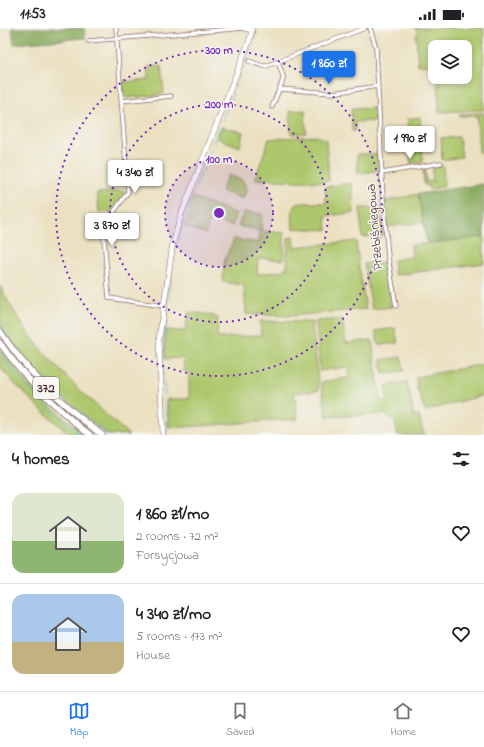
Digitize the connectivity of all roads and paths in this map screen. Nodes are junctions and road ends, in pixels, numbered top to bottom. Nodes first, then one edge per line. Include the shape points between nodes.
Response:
1 (116, 28) edge
2 (244, 28) edge
3 (365, 28) edge
4 (370, 28) edge
5 (254, 29) edge
6 (116, 39) junction
7 (88, 41) dead end
8 (249, 61) dead end
9 (278, 62) junction
10 (378, 86) junction
11 (280, 89) junction
12 (171, 96) dead end
13 (121, 101) junction
14 (272, 107) dead end
15 (441, 163) dead end
16 (382, 172) junction
17 (164, 306) junction
18 (396, 306) dead end
19 (0, 331) edge
20 (0, 343) edge
21 (90, 435) edge
22 (102, 435) edge
23 (163, 435) edge

1 - 6 street
2 - 5 street
2 - 6 street
3 - 9 street
4 - 10 street, Przebiśniegowa via 376,48
5 - 17 street via 181,215 168,267
6 - 7 street
6 - 13 street
8 - 9 street via 263,66
9 - 11 street via 283,76
10 - 11 street via 332,93
10 - 16 street, Przebiśniegowa
11 - 14 street
12 - 13 street
13 - 17 street via 128,192 103,227 109,298
15 - 16 street
16 - 18 street, Przebiśniegowa via 388,257
17 - 23 street via 159,339
19 - 22 main road, 372 via 17,356 41,383
20 - 21 main road, 372 via 35,387

